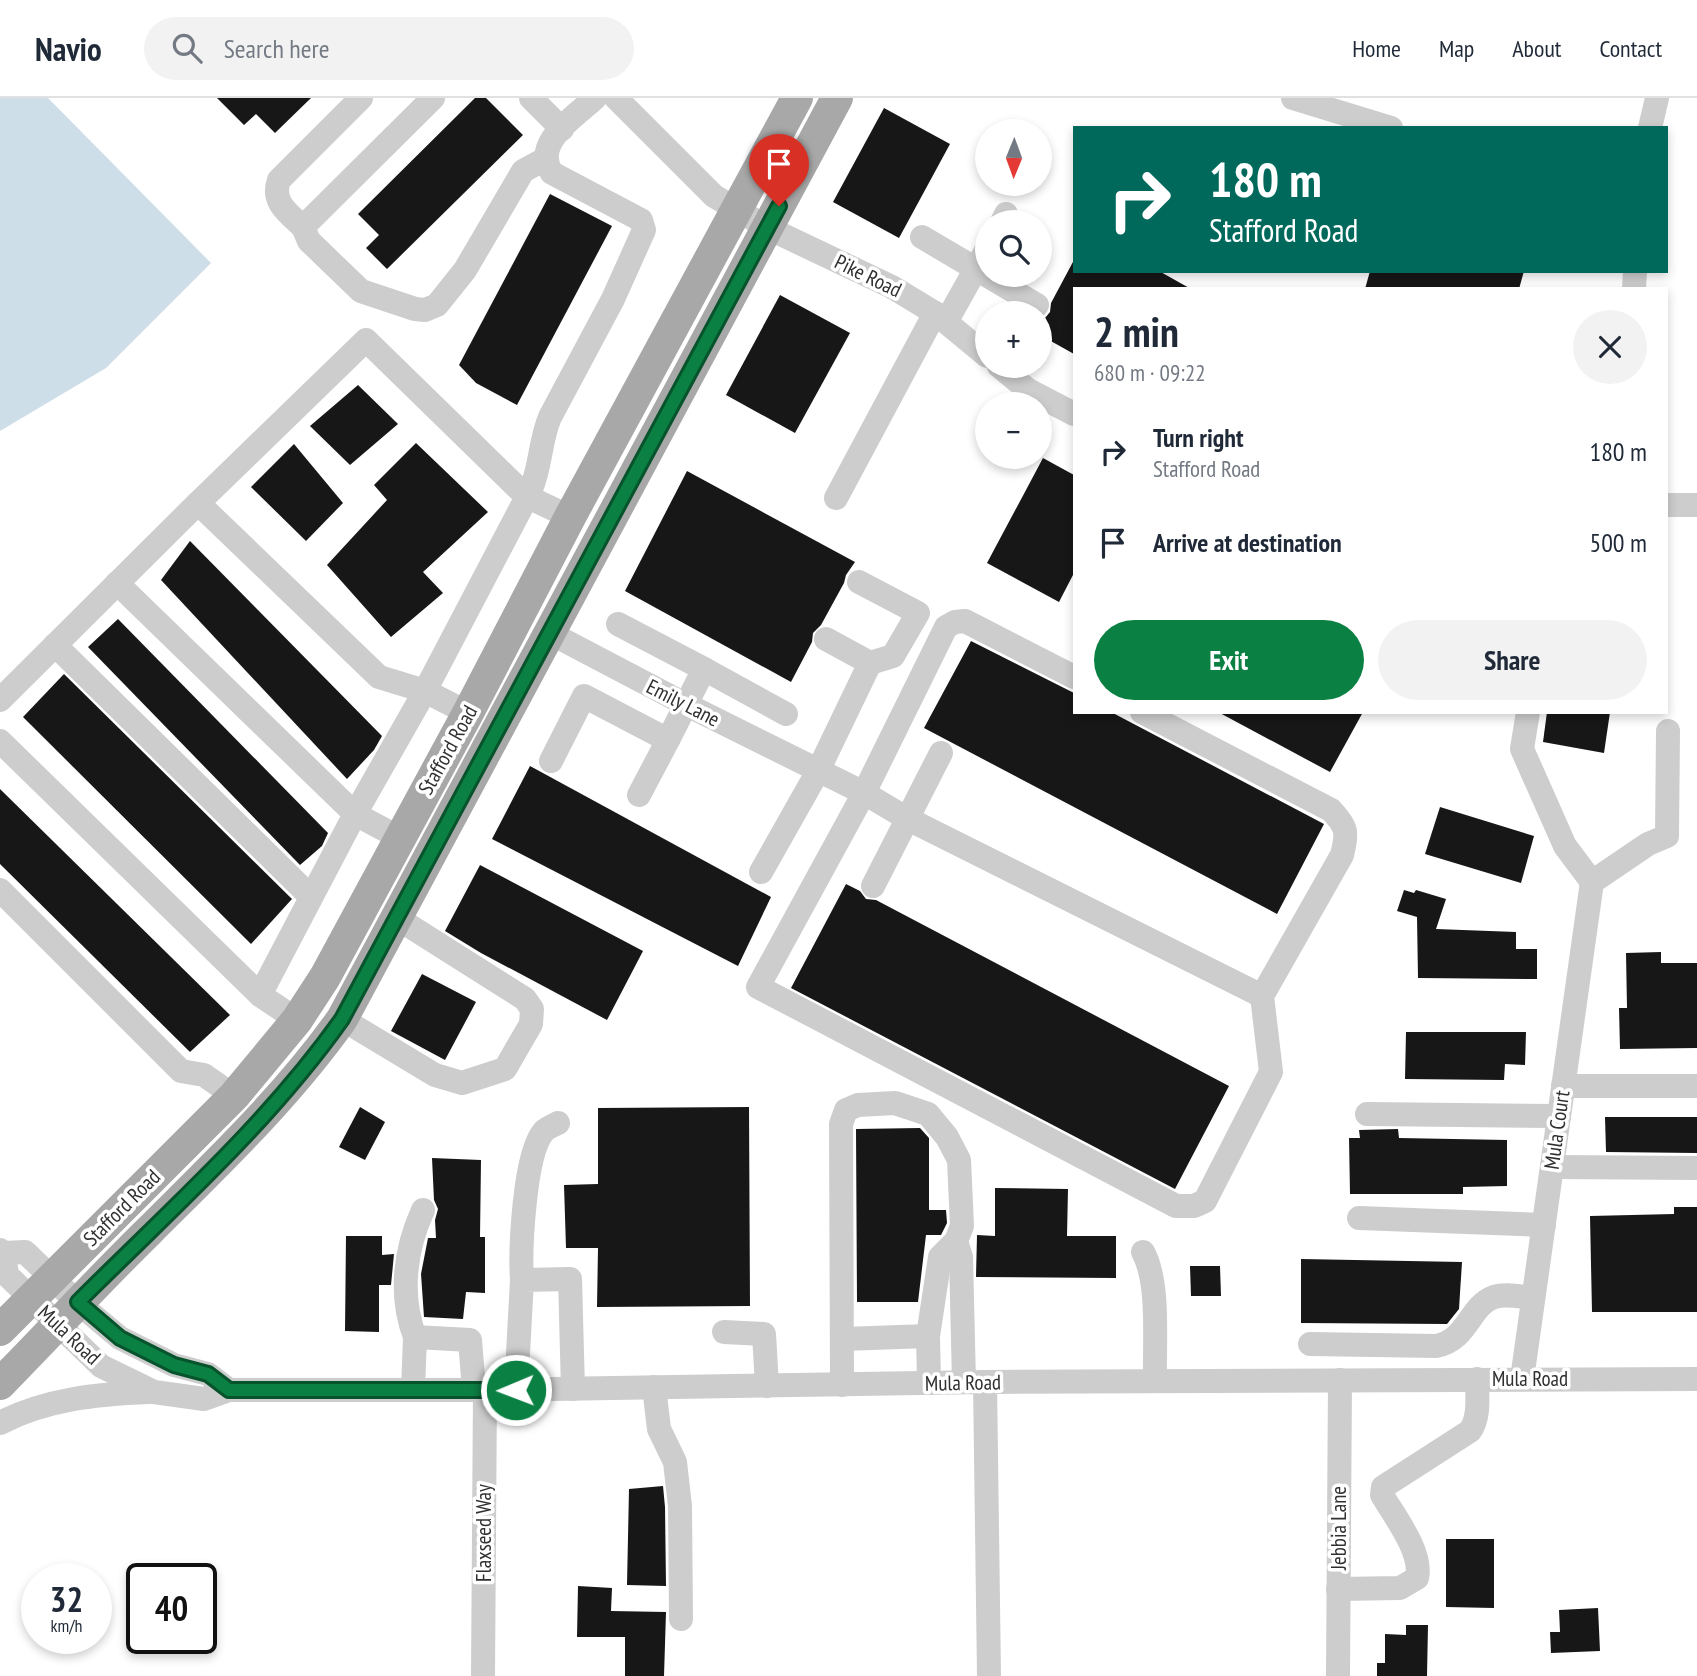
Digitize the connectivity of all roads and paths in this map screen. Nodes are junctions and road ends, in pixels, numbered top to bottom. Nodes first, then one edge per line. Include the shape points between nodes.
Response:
1 (361, 98) edge
2 (433, 98) edge
3 (531, 98) edge
4 (595, 98) edge
5 (616, 98) edge
6 (797, 98) edge
7 (837, 98) edge
8 (1293, 98) edge
9 (1657, 98) edge
10 (1384, 126) edge
11 (1650, 126) edge
12 (562, 129) junction
13 (545, 159) junction
14 (736, 211) junction
15 (303, 227) junction
16 (768, 228) junction
17 (922, 237) dead end
18 (975, 257) edge
19 (975, 267) edge
20 (1015, 287) edge
21 (1032, 301) edge
22 (940, 317) junction
23 (975, 346) edge
24 (1014, 378) edge
25 (1073, 413) edge
26 (526, 496) junction
27 (836, 498) dead end
28 (198, 503) junction
29 (1668, 505) edge
30 (1697, 505) edge
31 (570, 517) junction
32 (602, 536) junction
33 (859, 582) dead end
34 (117, 583) junction
35 (618, 624) dead end
36 (550, 633) junction
37 (825, 639) dead end
38 (55, 645) junction
39 (870, 663) junction
40 (704, 670) junction
41 (1073, 676) edge
42 (425, 691) junction
43 (0, 700) edge
44 (687, 705) junction
45 (468, 713) junction
46 (786, 714) dead end
47 (1146, 714) edge
48 (1528, 714) edge
49 (1668, 731) dead end
50 (668, 740) junction
51 (0, 741) edge
52 (941, 753) dead end
53 (551, 761) dead end
54 (818, 771) junction
55 (864, 793) junction
56 (639, 795) dead end
57 (355, 814) junction
58 (908, 819) junction
59 (400, 838) junction
60 (430, 856) junction
61 (761, 873) dead end
62 (1592, 882) junction
63 (873, 886) dead end
64 (0, 890) edge
65 (311, 897) junction
66 (397, 918) junction
67 (260, 995) junction
68 (1262, 996) junction
69 (342, 1019) junction
70 (297, 1020) junction
71 (1563, 1086) junction
72 (1697, 1086) edge
73 (234, 1096) junction
74 (1367, 1114) dead end
75 (1559, 1116) junction
76 (558, 1123) dead end
77 (1552, 1167) junction
78 (1697, 1168) edge
79 (422, 1210) dead end
80 (1359, 1218) dead end
81 (1544, 1224) junction
82 (956, 1241) junction
83 (1143, 1252) dead end
84 (1, 1254) edge
85 (522, 1280) junction
86 (41, 1288) junction
87 (1533, 1298) junction
88 (68, 1313) junction
89 (0, 1329) edge
90 (724, 1332) dead end
91 (928, 1336) junction
92 (415, 1337) junction
93 (842, 1339) junction
94 (1310, 1343) dead end
95 (1375, 1345) junction
96 (1477, 1379) junction
97 (1522, 1379) junction
98 (1697, 1379) edge
99 (1340, 1380) junction
100 (1375, 1380) junction
101 (1155, 1381) junction
102 (974, 1382) junction
103 (929, 1383) junction
104 (0, 1384) edge
105 (842, 1385) junction
106 (767, 1386) junction
107 (654, 1387) junction
108 (573, 1389) junction
109 (229, 1390) junction
110 (413, 1390) junction
111 (480, 1390) junction
112 (516, 1390) junction
113 (154, 1392) junction
114 (0, 1423) edge
115 (1339, 1589) junction
116 (681, 1619) dead end
117 (483, 1676) edge
118 (989, 1676) edge
119 (1338, 1676) edge

1 - 15 street via 279,180 278,201
2 - 15 street
3 - 12 street
4 - 12 street
5 - 14 street, Pike Road via 714,196
6 - 14 main road, Stafford Road
7 - 16 main road, Stafford Road
8 - 10 street
9 - 11 street
12 - 13 street via 549,144
13 - 15 street via 523,171 465,270 437,305 425,310 361,291 309,241
13 - 26 street via 552,173 641,220 644,230 546,426 535,481
14 - 16 street, Pike Road
14 - 31 main road, Stafford Road
16 - 22 street, Pike Road via 892,286
16 - 32 main road, Stafford Road
17 - 18 street
19 - 22 street
20 - 21 street
22 - 23 street, Pike Road
22 - 27 street
24 - 25 street
26 - 28 street via 366,340
26 - 31 street
26 - 42 street
28 - 34 street
28 - 42 street via 379,677
29 - 30 street
31 - 32 main road
31 - 45 main road, Stafford Road
32 - 36 main road, Stafford Road
33 - 39 street via 918,613 893,656
34 - 38 street
34 - 57 street
35 - 40 street
36 - 44 street, Emily Lane
36 - 60 main road, Stafford Road
37 - 39 street
38 - 43 street
38 - 65 street
39 - 54 street
40 - 44 street
40 - 46 street
41 - 55 street via 965,621 946,627
42 - 45 street
42 - 57 street
44 - 50 street
44 - 54 street, Emily Lane
45 - 59 main road, Stafford Road
47 - 68 street via 1331,810 1343,823 1342,855
48 - 62 street via 1522,750 1566,846
49 - 62 street via 1667,836
50 - 53 street via 584,696
50 - 56 street
51 - 67 street
52 - 58 street
54 - 55 street, Emily Lane
54 - 61 street
55 - 58 street, Emily Lane
55 - 68 street via 758,988 1176,1206 1205,1201 1272,1072
57 - 59 street
57 - 65 street
58 - 63 street
58 - 68 street, Emily Lane
59 - 60 main road
59 - 70 main road, Stafford Road
60 - 66 main road, Stafford Road
62 - 71 street, Mula Court
64 - 73 street via 181,1071 204,1076
65 - 67 street
66 - 69 main road, Stafford Road
66 - 69 street via 525,999 531,1009 530,1024 505,1069 462,1083 435,1075
67 - 70 street
69 - 88 main road, Stafford Road via 276,1103
70 - 73 main road, Stafford Road
71 - 72 street
71 - 75 street, Mula Court
73 - 86 main road, Stafford Road
74 - 75 street
75 - 77 street, Mula Court
76 - 85 street via 544,1131 532,1158 520,1251
77 - 78 street
77 - 81 street, Mula Court
79 - 92 street via 411,1236 406,1268 408,1320
80 - 81 street
81 - 87 street, Mula Court
82 - 91 street via 940,1257
82 - 93 street via 962,1226 959,1160 928,1114 895,1103 846,1110 841,1124
82 - 102 street
83 - 101 street via 1153,1283
84 - 86 street, Mula Road via 7,1275
85 - 108 street via 570,1279
85 - 112 street
86 - 88 street, Mula Road
86 - 89 main road, Stafford Road
87 - 95 street via 1493,1297 1448,1344
87 - 97 street, Mula Court
88 - 104 main road, Stafford Road
88 - 109 street, Mula Road via 174,1365 208,1374
88 - 113 street, Mula Road via 101,1366
90 - 106 street via 764,1334
91 - 93 street
91 - 103 street
92 - 110 street
92 - 111 street, Flaxseed Way via 470,1340
93 - 105 street
94 - 95 street
95 - 100 street
96 - 97 street, Mula Road
96 - 100 street, Mula Road
96 - 115 street via 1477,1415 1470,1431 1382,1487 1382,1495 1415,1553 1418,1578 1401,1588
97 - 98 street, Mula Road
99 - 100 street, Mula Road
99 - 101 street, Mula Road
99 - 115 street, Jebbia Lane
101 - 102 street, Mula Road
102 - 103 street, Mula Road
102 - 118 street
103 - 105 street, Mula Road
105 - 106 street, Mula Road
106 - 107 street, Mula Road
107 - 108 street, Mula Road
107 - 116 street via 659,1429 676,1462
108 - 112 street, Mula Road
109 - 110 street, Mula Road
109 - 113 street, Mula Road via 204,1399
110 - 111 street, Mula Road
111 - 112 street, Mula Road
111 - 117 street, Flaxseed Way
113 - 114 street via 71,1399
115 - 119 street, Jebbia Lane

